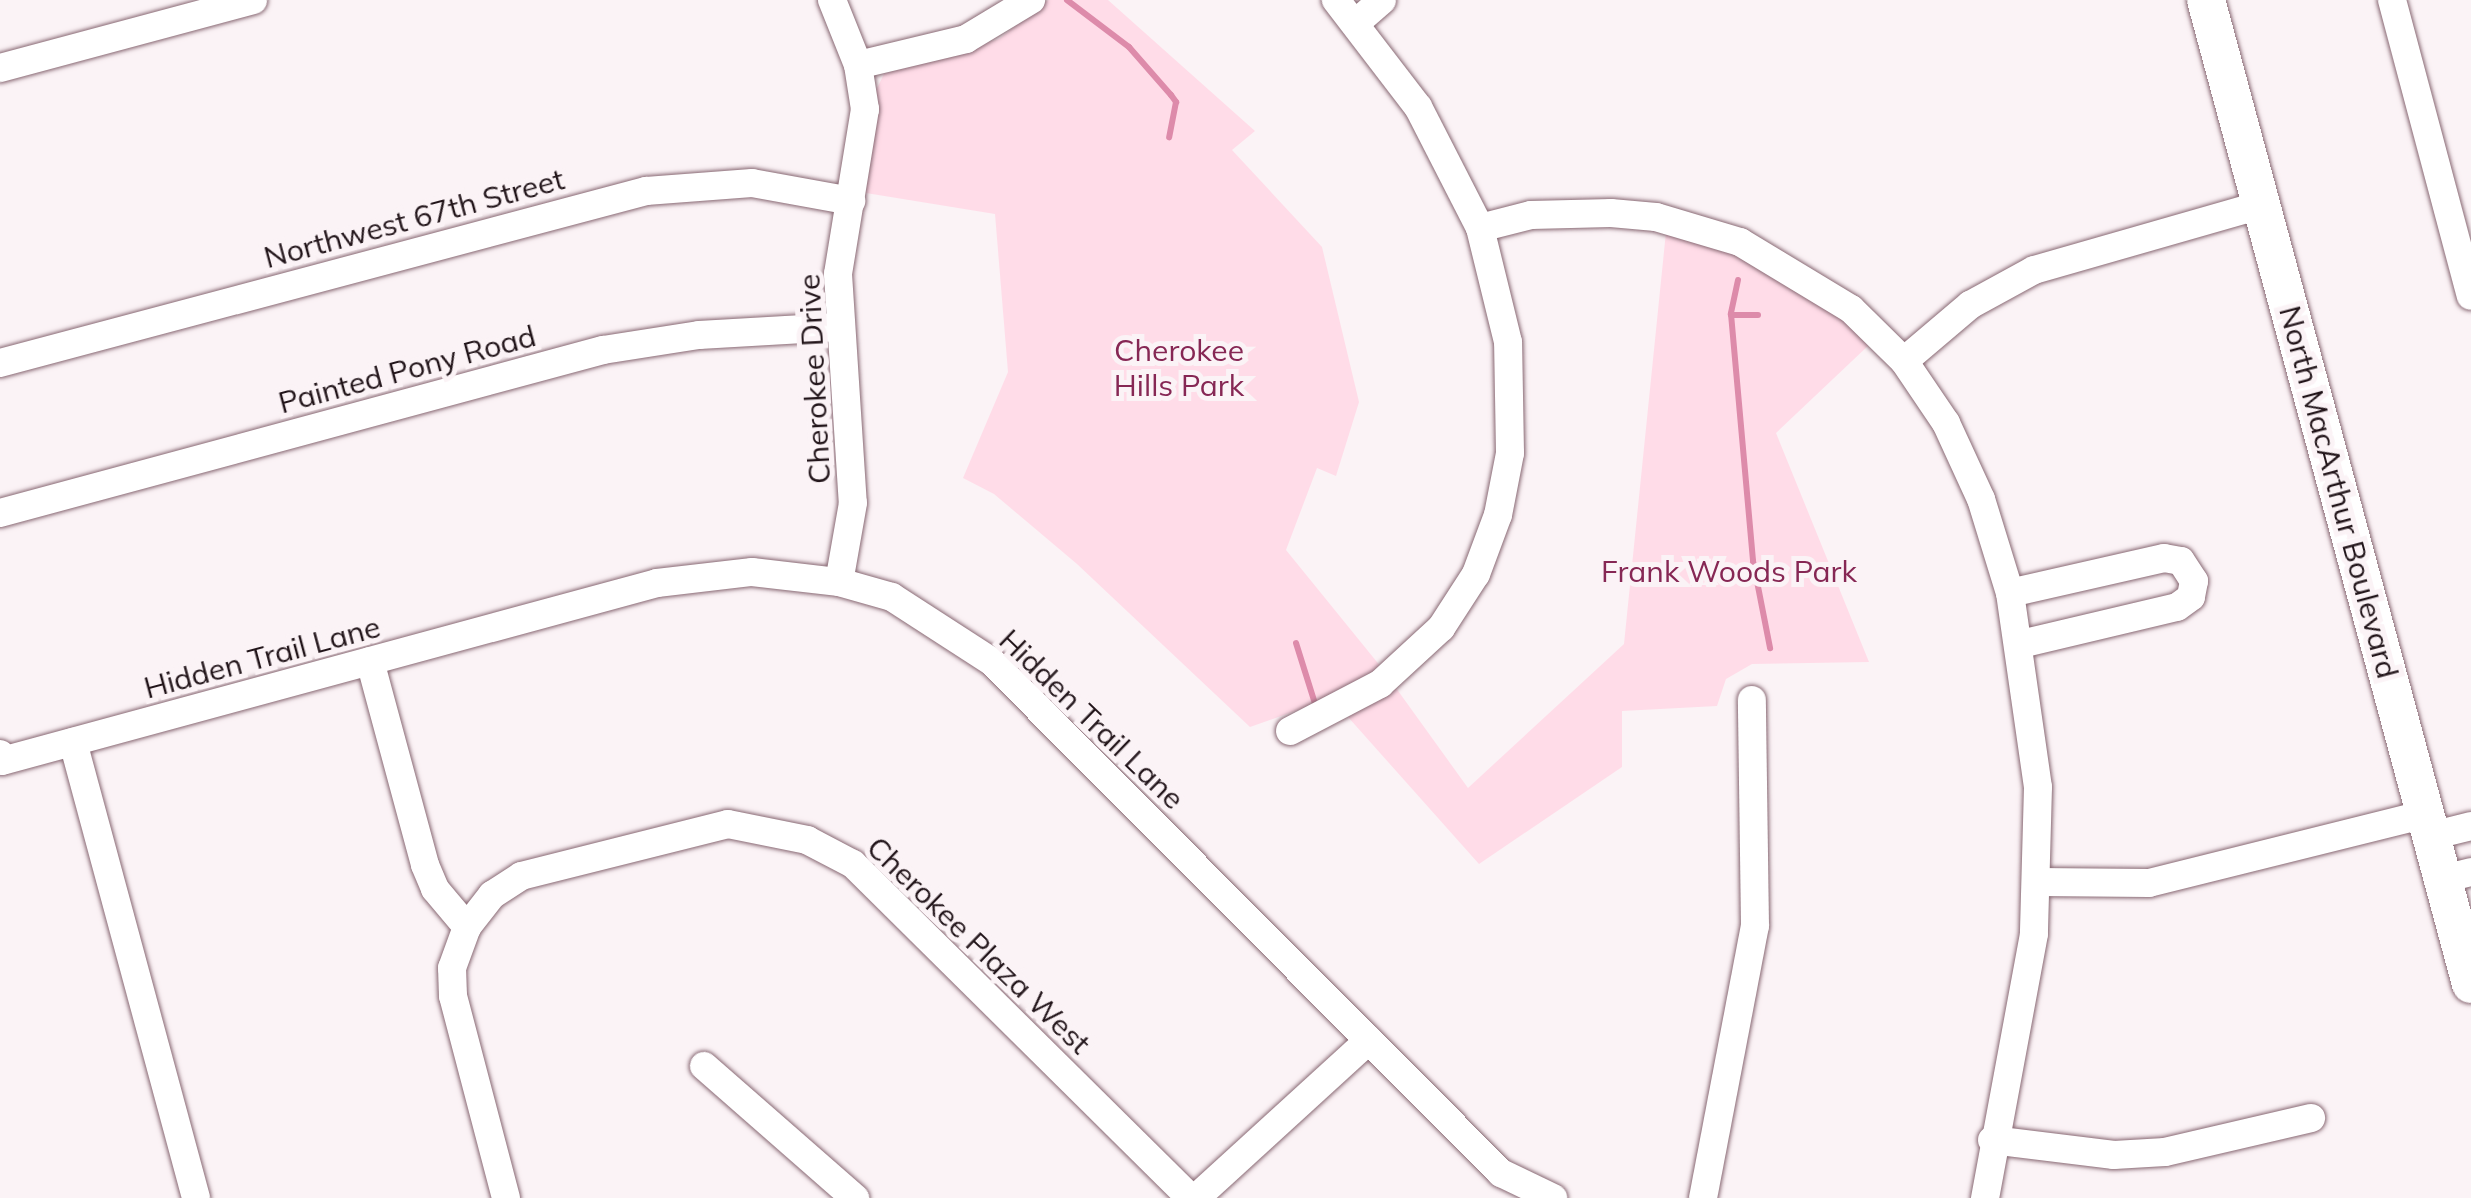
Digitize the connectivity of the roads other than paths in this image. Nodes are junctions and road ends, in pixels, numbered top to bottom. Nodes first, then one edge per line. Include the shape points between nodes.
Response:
1 (253, 0) edge
2 (832, 0) edge
3 (1031, 0) edge
4 (1336, 0) edge
5 (1382, 0) edge
6 (2206, 0) edge
7 (2392, 0) edge
8 (1357, 22) junction
9 (858, 65) junction
10 (0, 68) edge
11 (850, 201) junction
12 (2262, 205) junction
13 (1480, 228) junction
14 (2471, 296) edge
15 (838, 328) junction
16 (1904, 361) junction
17 (0, 363) edge
18 (0, 512) edge
19 (840, 582) junction
20 (2010, 592) junction
21 (2021, 644) junction
22 (370, 661) junction
23 (1752, 700) dead end
24 (1290, 731) dead end
25 (73, 742) junction
26 (1, 758) edge
27 (2428, 825) junction
28 (2471, 826) edge
29 (2457, 875) edge
30 (2038, 882) junction
31 (467, 927) junction
32 (2471, 984) edge
33 (1368, 1040) junction
34 (704, 1066) dead end
35 (2311, 1118) dead end
36 (1992, 1140) junction
37 (196, 1198) edge
38 (506, 1198) edge
39 (855, 1198) edge
40 (1193, 1198) edge
41 (1553, 1198) edge
42 (1703, 1198) edge
43 (1985, 1198) edge

1 - 10 street
2 - 9 street, Cherokee Drive
3 - 9 street via 966,39
4 - 8 street
5 - 8 street
6 - 12 main road, North MacArthur Boulevard
7 - 14 street
8 - 13 street via 1418,107
9 - 11 street, Cherokee Drive via 865,129
11 - 15 street, Cherokee Drive
11 - 17 street, Northwest 67th Street via 752,184 680,185
12 - 16 street via 2034,270 1970,304
12 - 27 main road, North MacArthur Boulevard
13 - 16 street via 1531,215 1611,212 1716,233 1826,289
13 - 24 street via 1502,304 1511,402 1504,486 1487,546 1460,600 1422,649 1380,684
15 - 18 street, Painted Pony Road via 699,335 603,350
15 - 19 street, Cherokee Drive via 852,503
16 - 20 street via 1962,454
19 - 22 street, Hidden Trail Lane via 752,572 687,577
19 - 33 street, Hidden Trail Lane via 892,597 1002,671
20 - 21 street
20 - 21 street via 2164,558 2181,561 2194,581 2191,597 2177,606
21 - 30 street via 2038,786
22 - 25 street, Hidden Trail Lane
22 - 31 street via 425,865
23 - 42 street via 1755,926
25 - 26 street, Hidden Trail Lane
25 - 37 street
27 - 28 street
27 - 29 main road, North MacArthur Boulevard
27 - 30 street via 2149,884
29 - 32 main road, North MacArthur Boulevard
30 - 36 street via 2026,979
31 - 38 street via 452,968 453,996
31 - 40 street, Cherokee Plaza West via 492,895 521,876 676,833 751,826 807,840 873,881
33 - 40 street
33 - 41 street, Hidden Trail Lane via 1501,1172
34 - 39 street
35 - 36 street via 2165,1152 2114,1155
36 - 43 street

